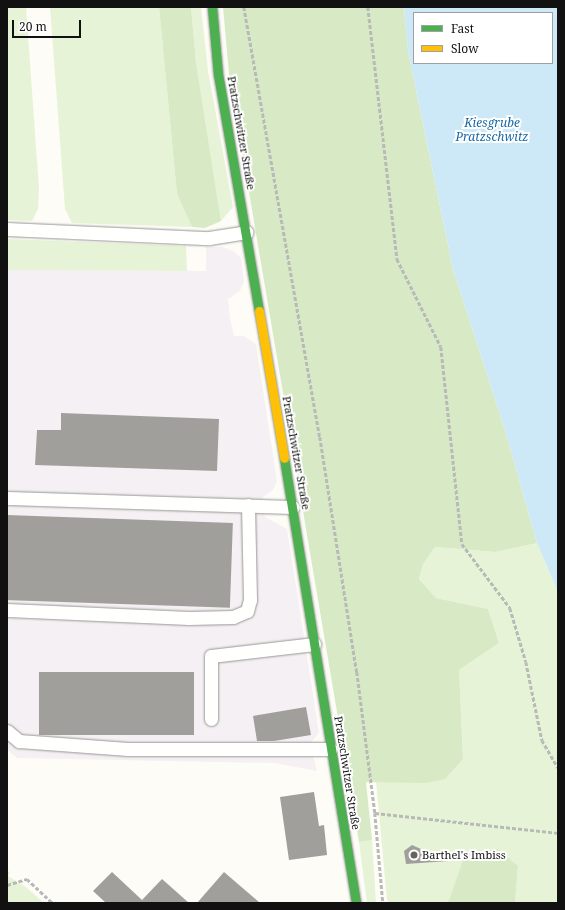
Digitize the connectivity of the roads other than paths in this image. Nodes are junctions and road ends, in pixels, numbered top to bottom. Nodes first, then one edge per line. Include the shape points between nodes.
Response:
1 (212, 7) edge
2 (7, 230) edge
3 (247, 232) junction
4 (7, 498) edge
5 (248, 505) junction
6 (293, 507) junction
7 (7, 610) edge
8 (314, 644) junction
9 (211, 719) dead end
10 (7, 731) edge
11 (331, 749) junction
12 (356, 903) edge

1 - 3 street, Pratzschwitzer Straße via 218,74
2 - 3 lane via 209,238
3 - 6 street, Pratzschwitzer Straße
4 - 5 lane
5 - 6 lane
5 - 7 lane via 250,600 247,611 233,617 189,618
6 - 8 street, Pratzschwitzer Straße
8 - 9 lane via 211,656
8 - 11 street, Pratzschwitzer Straße
10 - 11 lane via 19,741 128,749
11 - 12 street, Pratzschwitzer Straße

